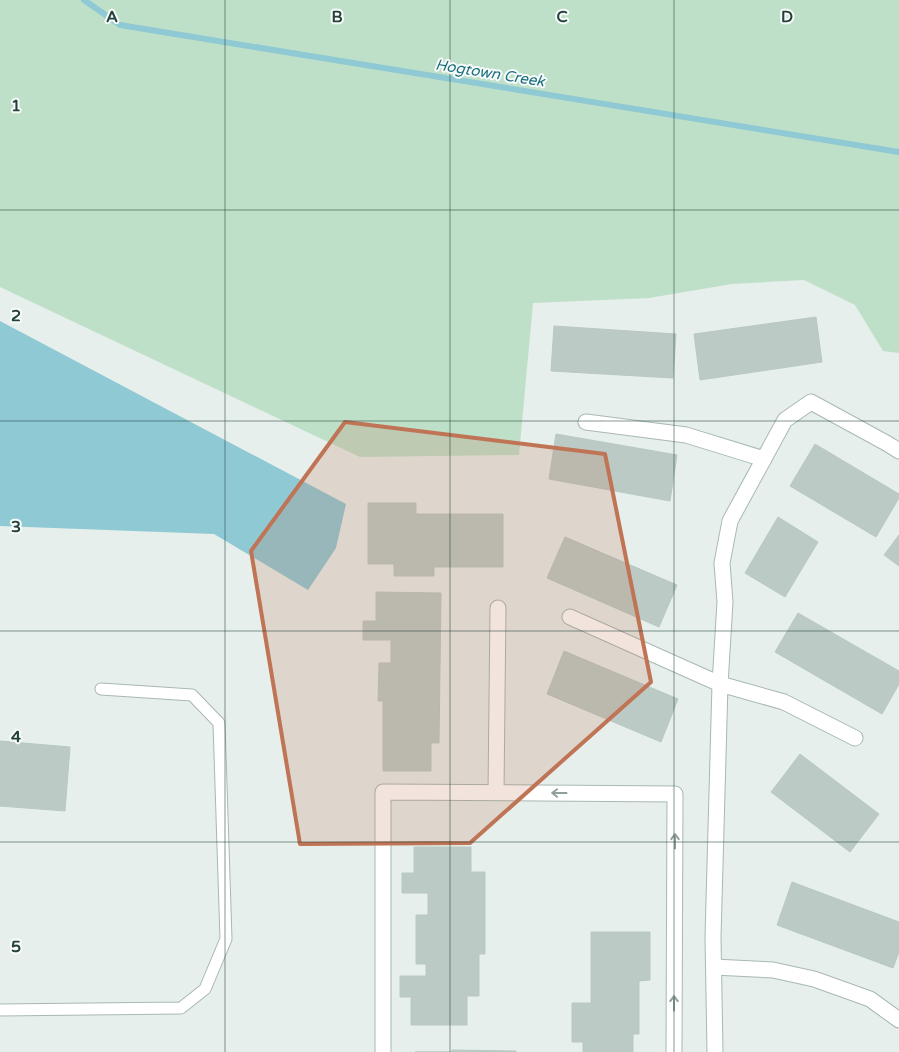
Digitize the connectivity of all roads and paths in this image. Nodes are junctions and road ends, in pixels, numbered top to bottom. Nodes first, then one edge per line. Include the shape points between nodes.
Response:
1 (586, 422) dead end
2 (899, 451) edge
3 (764, 459) junction
4 (498, 608) dead end
5 (570, 617) dead end
6 (720, 684) junction
7 (101, 689) dead end
8 (856, 738) dead end
9 (496, 792) junction
10 (714, 967) junction
11 (0, 1010) edge
12 (899, 1020) edge
13 (384, 1052) edge
14 (674, 1052) edge
15 (715, 1052) edge

1 - 3 street via 686,436
2 - 3 street via 811,402 785,420
3 - 6 street via 730,521 722,563 725,602
4 - 9 street
5 - 6 street
6 - 8 street via 784,702
6 - 10 street
7 - 11 lane via 192,695 219,723 226,939 205,989 181,1008
9 - 13 street via 384,792
14 -> 9 street via 675,794
10 - 12 street via 773,970 814,979 870,999
10 - 15 street

